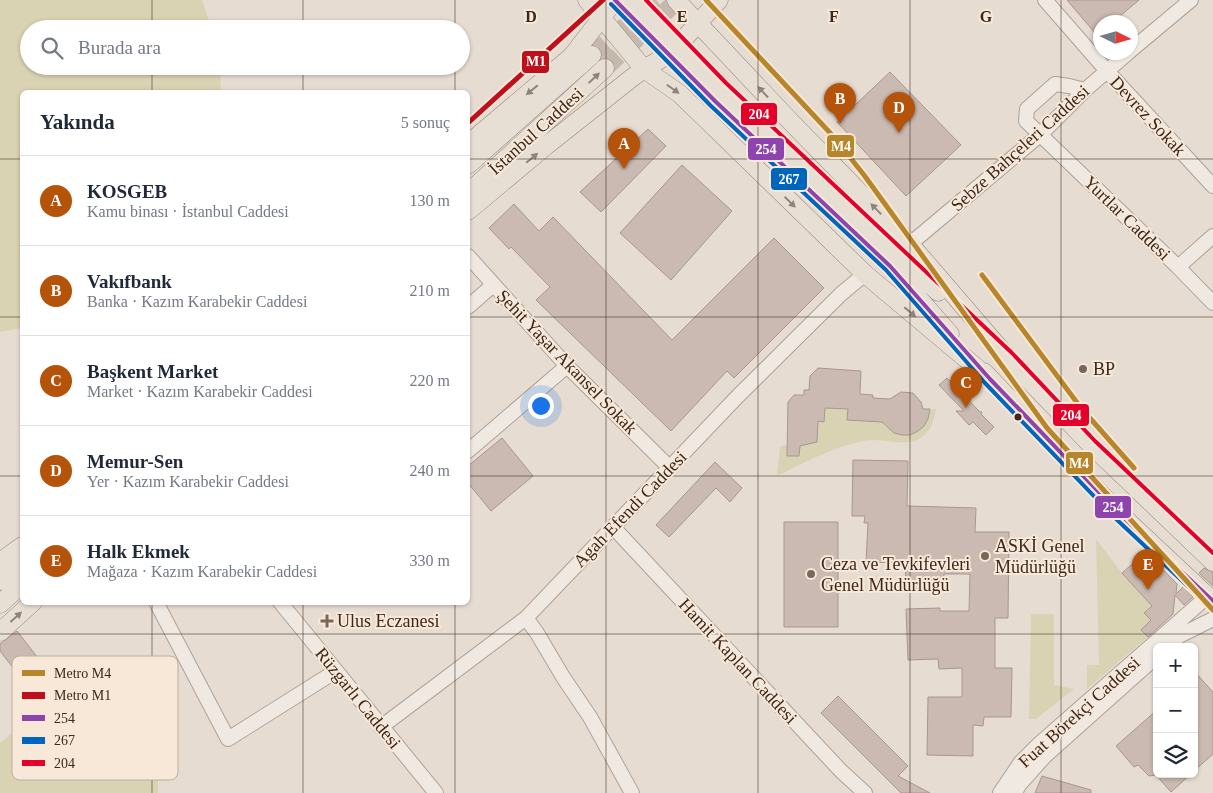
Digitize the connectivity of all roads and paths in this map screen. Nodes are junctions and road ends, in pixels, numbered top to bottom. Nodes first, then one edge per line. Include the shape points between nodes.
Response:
1 (587, 0) edge
2 (615, 0) edge
3 (636, 0) edge
4 (676, 0) edge
5 (719, 0) edge
6 (1045, 0) edge
7 (1191, 0) edge
8 (602, 18) junction
9 (698, 22) junction
10 (1138, 45) edge
11 (592, 56) tunnel mouth
12 (1120, 60) edge
13 (605, 68) tunnel mouth
14 (644, 69) junction
15 (1107, 71) junction
16 (1085, 90) junction
17 (1041, 134) junction
18 (470, 142) edge
19 (470, 163) edge
20 (1213, 186) edge
21 (470, 191) edge
22 (470, 210) edge
23 (1213, 236) edge
24 (900, 255) junction
25 (470, 258) edge
26 (1178, 267) junction
27 (865, 274) junction
28 (493, 284) junction
29 (1213, 303) edge
30 (470, 305) edge
31 (567, 366) junction
32 (990, 379) junction
33 (470, 450) edge
34 (669, 467) junction
35 (613, 527) junction
36 (20, 547) edge
37 (0, 562) edge
38 (1213, 562) edge
39 (20, 563) edge
40 (0, 581) edge
41 (20, 586) edge
42 (1211, 599) edge
43 (0, 604) edge
44 (30, 605) edge
45 (158, 605) edge
46 (287, 605) edge
47 (526, 618) junction
48 (1213, 619) edge
49 (0, 632) edge
50 (1171, 643) edge
51 (1153, 660) edge
52 (336, 671) junction
53 (381, 727) junction
54 (436, 793) edge
55 (632, 793) edge
56 (865, 793) edge
57 (1000, 793) edge
58 (1015, 793) edge

1 - 8 main road
2 - 8 main road
2 - 24 main road, bridge via 715,101
3 - 24 main road, bridge via 722,87
4 - 9 main road
5 - 9 main road
6 - 15 street, Devrez Sokak
7 - 10 street, Sebze Bahçeleri Caddesi
8 - 14 main road
8 -> 18 main road via 572,56
9 - 14 main road via 671,54
24 -> 9 main road via 791,122
11 - 19 main road, İstanbul Caddesi
12 - 15 street, Sebze Bahçeleri Caddesi
21 -> 13 main road, İstanbul Caddesi
22 -> 14 main road
14 -> 27 main road via 680,94
15 - 16 street, Sebze Bahçeleri Caddesi
15 - 20 street, Devrez Sokak
16 - 17 street, Sebze Bahçeleri Caddesi
16 - 17 street, Yurtlar Caddesi via 1055,84 1027,109 1026,121
17 - 24 street, Sebze Bahçeleri Caddesi
17 - 26 street, Yurtlar Caddesi
23 - 26 street
24 - 32 main road
24 - 38 main road via 1008,358 1090,445
25 - 28 street, Şehit Yaşar Akansel Sokak
26 - 29 street, Yurtlar Caddesi
27 -> 32 main road
27 - 34 street, Agah Efendi Caddesi via 841,294
28 - 30 street
28 - 31 street, Şehit Yaşar Akansel Sokak
31 - 33 street
31 - 34 street, Şehit Yaşar Akansel Sokak
32 - 42 main road via 1120,514
34 - 35 street, Agah Efendi Caddesi
35 - 47 street, Agah Efendi Caddesi
35 - 56 street, Hamit Kaplan Caddesi
36 - 37 main road
39 - 40 main road
41 - 43 main road
42 - 57 street, Fuat Börekçi Caddesi via 1038,744
49 -> 44 main road
45 - 52 street via 228,739
46 - 52 street, Rüzgarlı Caddesi
47 - 53 street, Agah Efendi Caddesi
47 - 55 street via 590,717
48 - 50 street
51 - 58 street, Fuat Börekçi Caddesi via 1045,756
52 - 53 street, Rüzgarlı Caddesi
53 - 54 street, Rüzgarlı Caddesi

